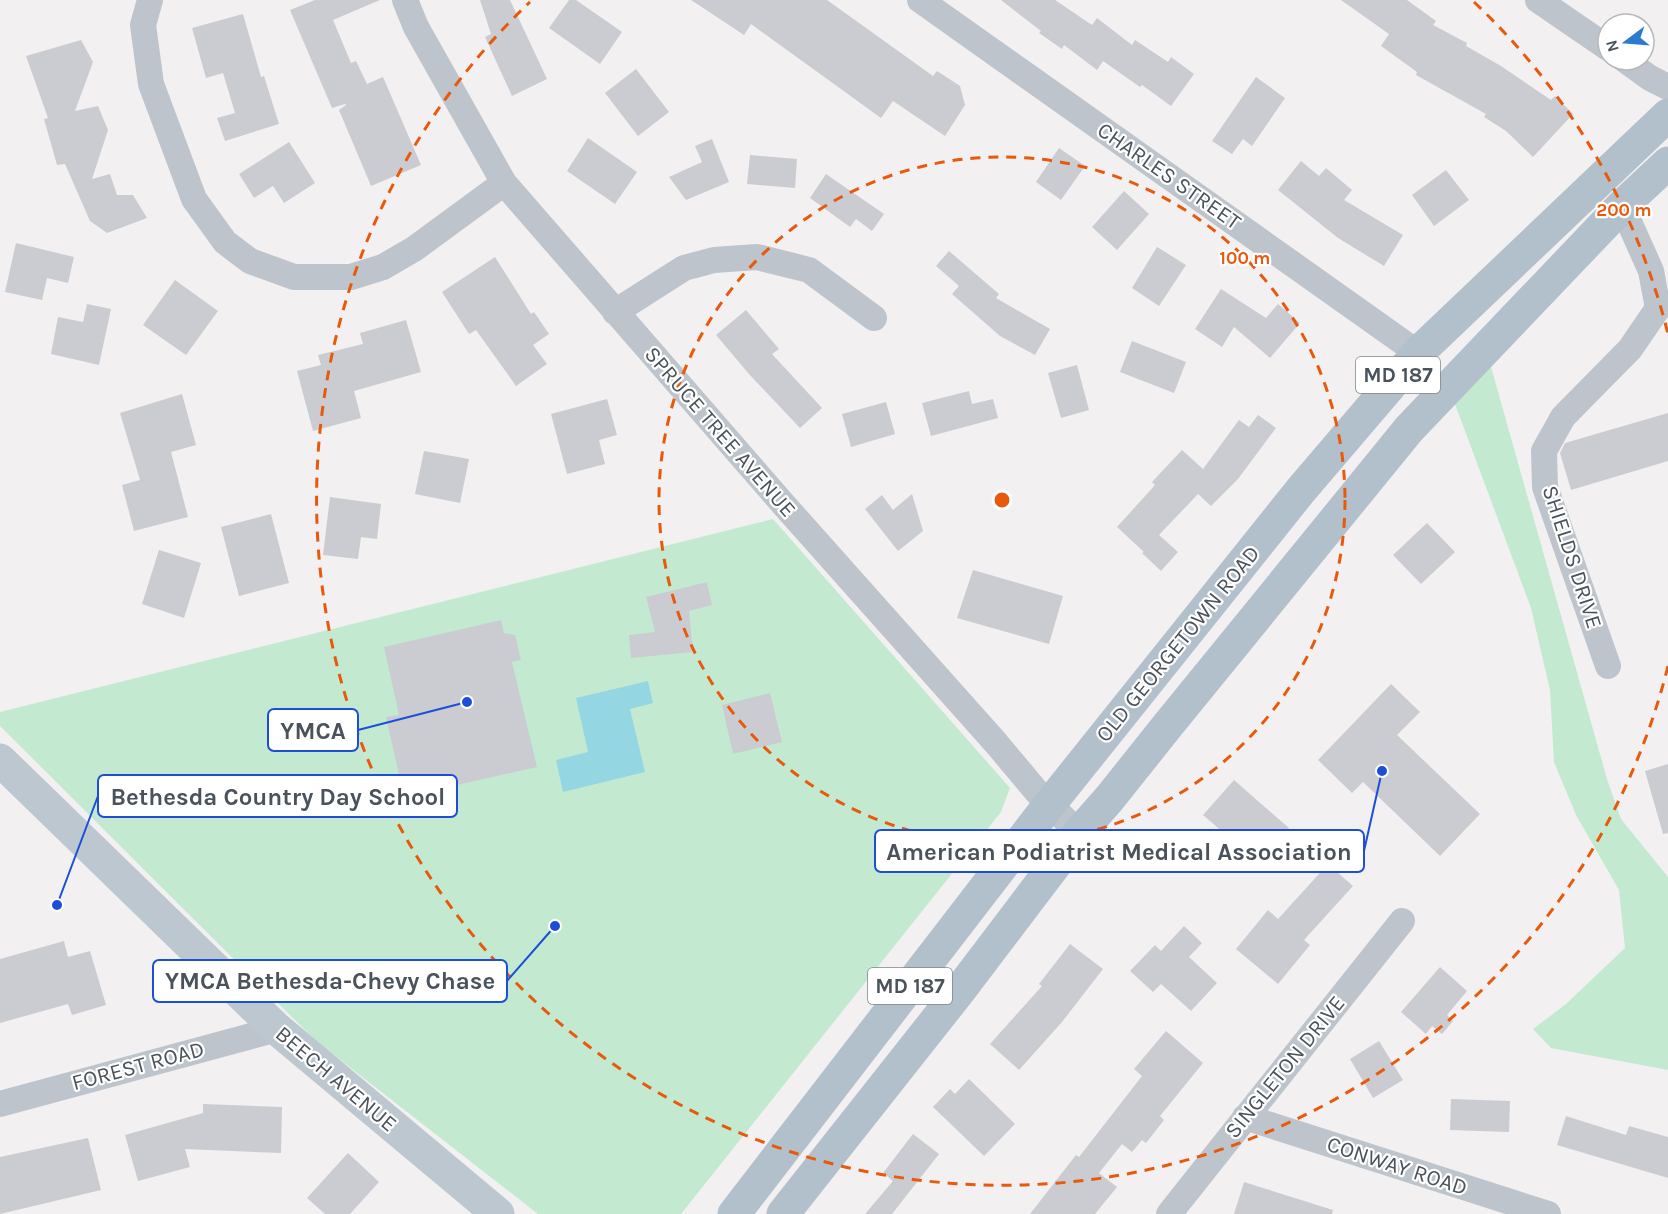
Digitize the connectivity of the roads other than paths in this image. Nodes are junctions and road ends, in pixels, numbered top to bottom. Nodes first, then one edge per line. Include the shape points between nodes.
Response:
1 (150, 0) edge
2 (405, 0) edge
3 (920, 0) edge
4 (1538, 0) edge
5 (1596, 40) edge
6 (1642, 72) edge
7 (1668, 87) edge
8 (1668, 115) edge
9 (1668, 163) edge
10 (504, 183) junction
11 (1622, 206) junction
12 (615, 312) junction
13 (874, 318) dead end
14 (1418, 352) junction
15 (1608, 666) dead end
16 (0, 760) edge
17 (1049, 805) junction
18 (1078, 833) junction
19 (1402, 921) dead end
20 (277, 1029) junction
21 (0, 1104) edge
22 (1245, 1117) junction
23 (497, 1214) edge
24 (734, 1214) edge
25 (783, 1214) edge
26 (1169, 1214) edge
27 (1548, 1214) edge

1 - 10 street via 143,25 151,84 194,199 225,242 250,261 294,277 351,277 383,267 414,249
2 - 10 street, SPRUCE TREE AVENUE via 416,27
3 - 14 street, CHARLES STREET
4 - 5 street
6 - 7 street
8 - 14 main road, OLD GEORGETOWN ROAD / MD 187
9 - 11 main road, OLD GEORGETOWN ROAD / MD 187
10 - 12 street, SPRUCE TREE AVENUE
11 - 15 street, SHIELDS DRIVE via 1651,271 1658,308 1630,349 1563,417 1544,451 1545,487
11 - 18 main road, OLD GEORGETOWN ROAD / MD 187 via 1409,429
12 - 13 street via 684,268 714,260 757,257 809,270
12 - 17 street, SPRUCE TREE AVENUE
14 - 17 main road, OLD GEORGETOWN ROAD / MD 187 via 1301,490
16 - 20 street, BEECH AVENUE
17 - 18 street, SPRUCE TREE AVENUE
17 - 24 main road, OLD GEORGETOWN ROAD / MD 187
18 - 25 main road, OLD GEORGETOWN ROAD / MD 187
19 - 22 street, SINGLETON DRIVE
20 - 21 street, FOREST ROAD
20 - 23 street, BEECH AVENUE
22 - 26 street, SINGLETON DRIVE
22 - 27 street, CONWAY ROAD

